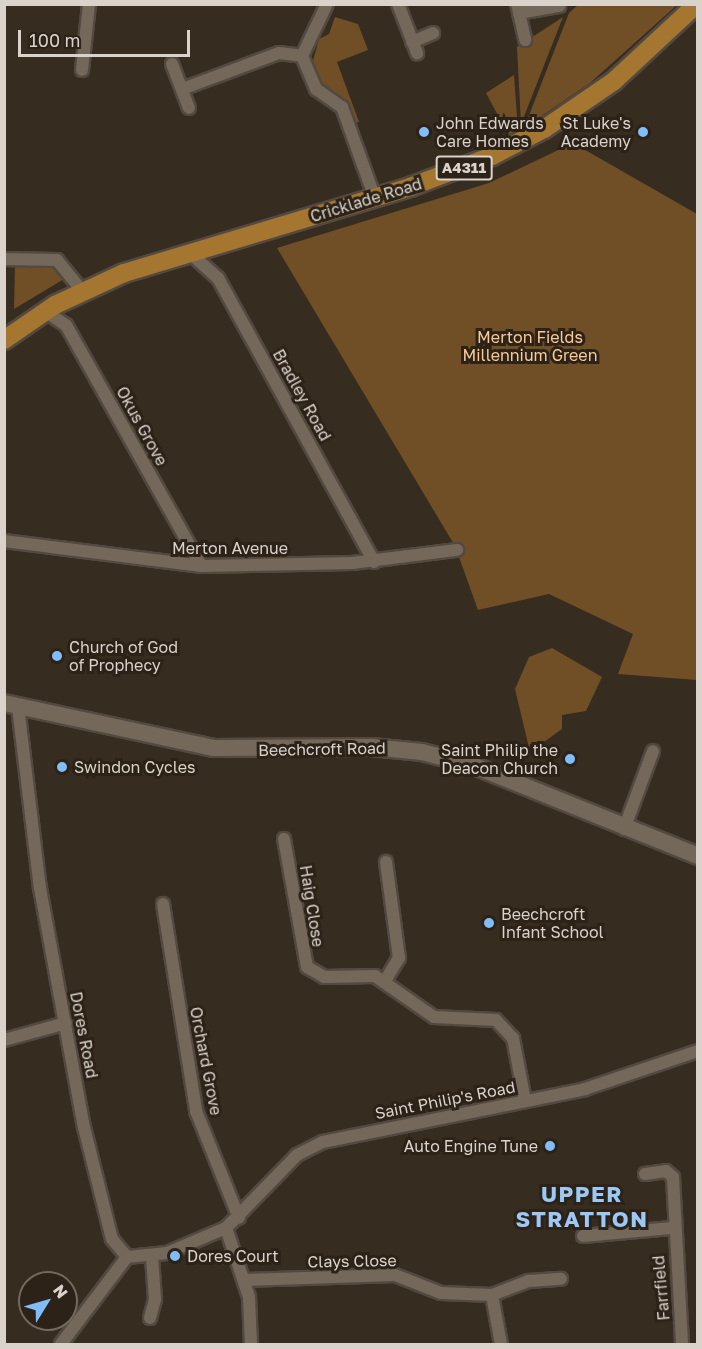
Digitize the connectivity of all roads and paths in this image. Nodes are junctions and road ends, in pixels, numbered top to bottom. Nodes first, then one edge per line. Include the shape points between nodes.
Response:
1 (88, 4) edge
2 (327, 4) edge
3 (398, 4) edge
4 (697, 4) edge
5 (559, 6) edge
6 (518, 9) edge
7 (433, 33) dead end
8 (525, 40) dead end
9 (303, 56) junction
10 (172, 64) dead end
11 (82, 70) dead end
12 (182, 89) junction
13 (189, 108) dead end
14 (375, 198) junction
15 (190, 253) junction
16 (4, 259) edge
17 (82, 291) junction
18 (45, 311) junction
19 (4, 340) edge
20 (4, 541) edge
21 (457, 550) dead end
22 (374, 562) junction
23 (201, 566) junction
24 (11, 705) edge
25 (653, 751) dead end
26 (624, 829) junction
27 (284, 839) dead end
28 (698, 856) edge
29 (386, 862) dead end
30 (163, 904) dead end
31 (386, 981) junction
32 (66, 1023) junction
33 (4, 1040) edge
34 (698, 1051) edge
35 (525, 1101) junction
36 (645, 1174) dead end
37 (239, 1218) junction
38 (226, 1227) junction
39 (672, 1228) junction
40 (583, 1236) dead end
41 (127, 1257) junction
42 (152, 1257) junction
43 (561, 1279) dead end
44 (245, 1280) junction
45 (492, 1295) junction
46 (150, 1318) dead end
47 (61, 1344) edge
48 (251, 1344) edge
49 (501, 1344) edge
50 (682, 1344) edge

1 - 11 street
2 - 9 street
3 - 7 street via 414,48
4 - 14 main road, Cricklade Road / A4311 via 626,72 544,129 464,168
5 - 6 street
6 - 8 street
9 - 12 street via 279,53
9 - 14 street via 316,89 342,107
10 - 12 street
12 - 13 street
14 - 15 main road, Cricklade Road / A4311
15 - 17 main road, Cricklade Road / A4311
15 - 22 street, Bradley Road via 218,278
16 - 17 street via 57,260
17 - 18 main road, Cricklade Road / A4311
18 - 19 main road, Cricklade Road / A4311
18 - 23 street, Okus Grove via 66,325
20 - 23 street, Merton Avenue
21 - 22 street, Merton Avenue
22 - 23 street, Merton Avenue
24 - 26 main road, Beechcroft Road via 214,748 371,747 422,752 472,765
24 - 32 street, Dores Road
25 - 26 street
26 - 28 main road, Beechcroft Road
27 - 31 street, Haig Close via 308,967 324,977 368,975
29 - 31 street via 399,958
30 - 37 street, Orchard Grove via 196,1111
31 - 35 street, Haig Close via 434,1017 488,1017 502,1024 516,1047
32 - 33 street
32 - 41 street, Dores Road via 97,1190 113,1243
34 - 35 street, Saint Philip's Road via 585,1089
35 - 37 street, Saint Philip's Road via 337,1138 307,1149
36 - 39 street, Farrfield via 672,1175
37 - 38 street, Saint Philip's Road
38 - 42 street
38 - 44 street
39 - 40 street
39 - 50 street, Farrfield
41 - 42 street
41 - 47 street
42 - 46 street via 155,1299
43 - 45 street via 529,1281
44 - 45 street, Clays Close via 395,1275 441,1293
44 - 48 street
45 - 49 street

